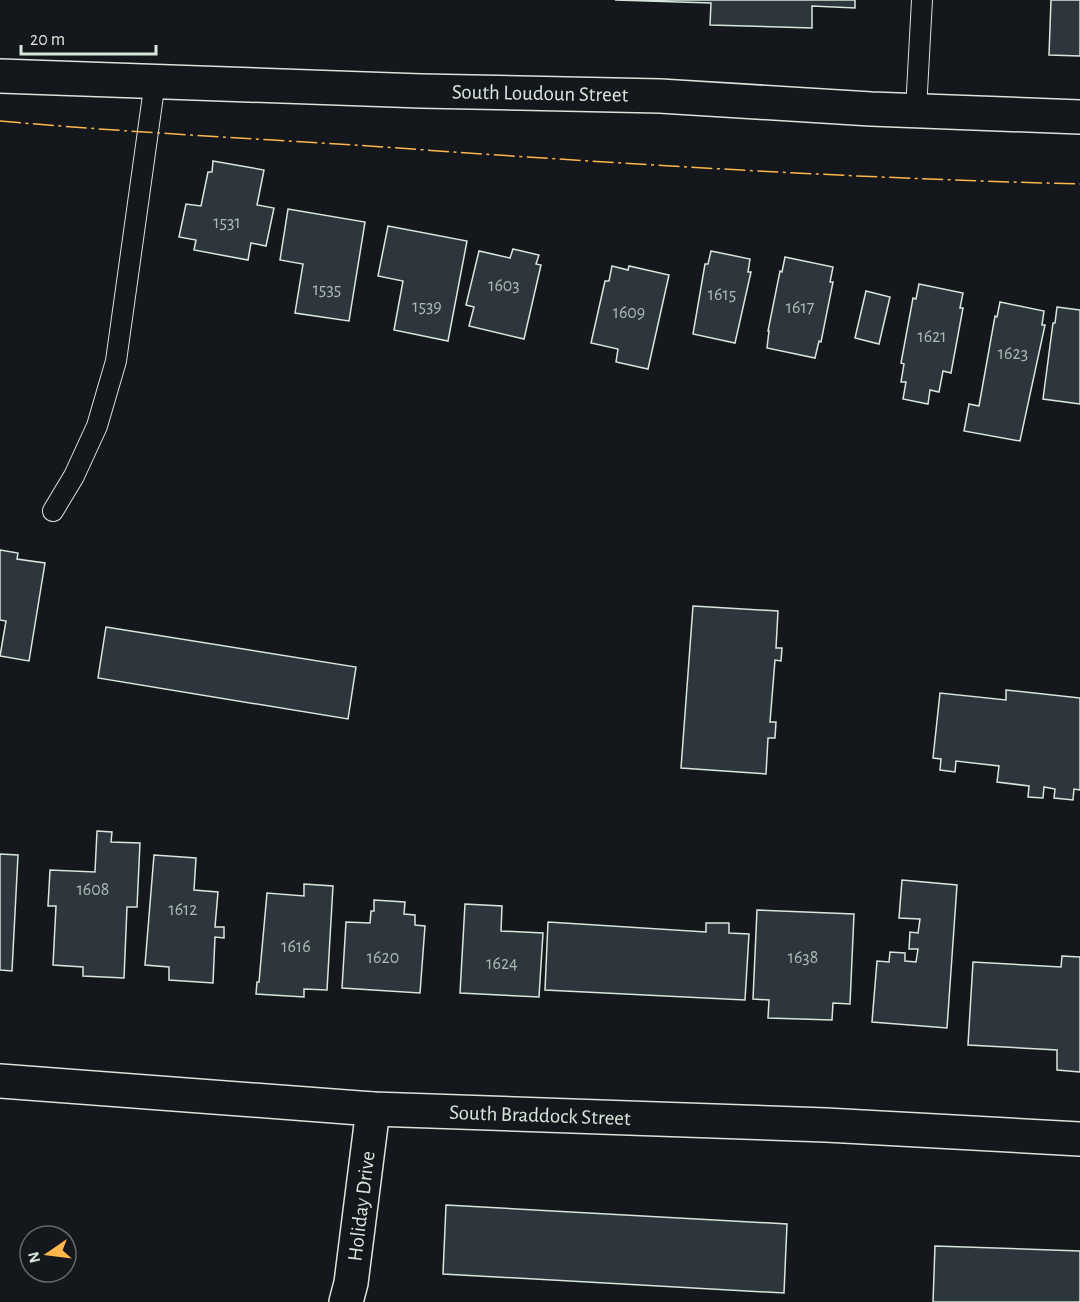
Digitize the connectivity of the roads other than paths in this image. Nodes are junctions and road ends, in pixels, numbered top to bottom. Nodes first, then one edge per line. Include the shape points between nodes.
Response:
1 (922, 0) edge
2 (0, 76) edge
3 (155, 81) junction
4 (916, 110) junction
5 (1080, 117) edge
6 (53, 511) dead end
7 (0, 1081) edge
8 (374, 1109) junction
9 (1080, 1139) edge
10 (346, 1302) edge

1 - 4 lane
2 - 3 street, South Loudoun Street
3 - 4 street, South Loudoun Street via 660,96
3 - 6 lane via 116,362 97,426
4 - 5 street, South Loudoun Street
7 - 8 street, South Braddock Street
8 - 9 street, South Braddock Street via 826,1125
8 - 10 street, Holiday Drive

